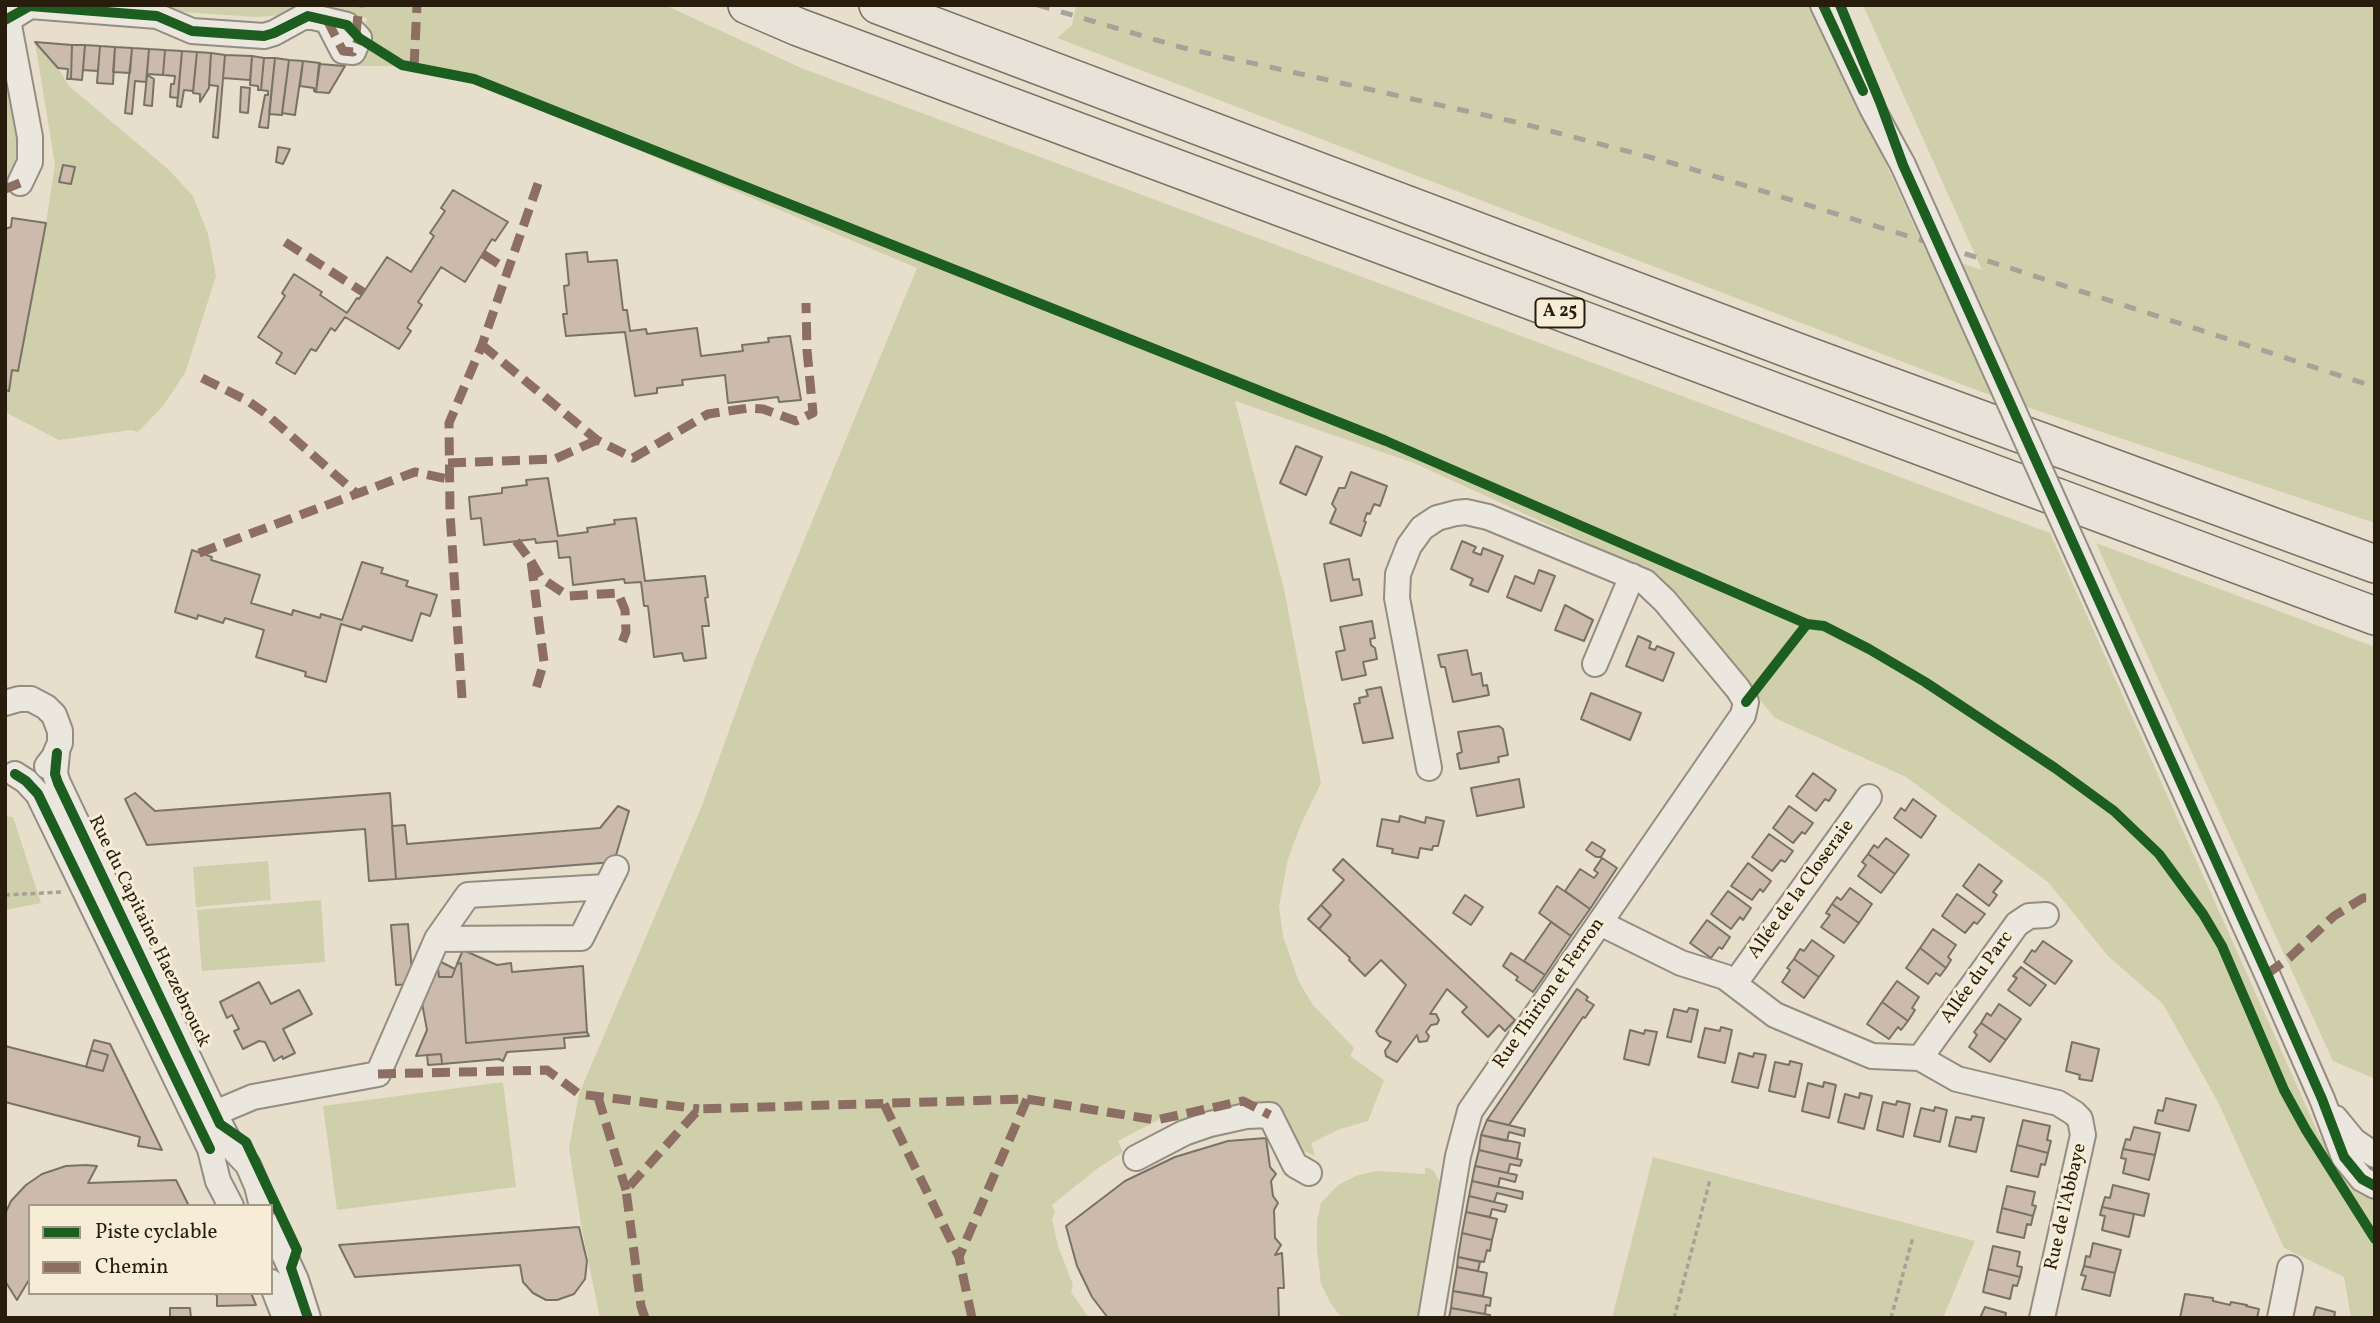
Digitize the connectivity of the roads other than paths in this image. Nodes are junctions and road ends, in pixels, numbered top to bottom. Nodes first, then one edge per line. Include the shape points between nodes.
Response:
1 (747, 5) edge
2 (878, 5) edge
3 (1823, 5) edge
4 (1840, 5) edge
5 (7, 20) edge
6 (327, 20) dead end
7 (1903, 165) junction
8 (20, 183) dead end
9 (2375, 564) edge
10 (1632, 576) junction
11 (2375, 616) edge
12 (1595, 664) dead end
13 (5, 703) edge
14 (57, 753) junction
15 (1429, 768) dead end
16 (10, 773) edge
17 (1869, 797) dead end
18 (2046, 915) dead end
19 (1600, 923) junction
20 (437, 939) junction
21 (1735, 983) junction
22 (1920, 1058) junction
23 (2322, 1099) junction
24 (215, 1113) junction
25 (2375, 1156) edge
26 (1136, 1158) dead end
27 (1309, 1173) dead end
28 (2375, 1186) edge
29 (230, 1204) edge
30 (262, 1204) edge
31 (273, 1240) edge
32 (2290, 1268) dead end
33 (278, 1276) edge
34 (285, 1318) edge
35 (308, 1318) edge
36 (1431, 1318) edge
37 (2042, 1318) edge
38 (2280, 1318) edge

1 - 11 highway, A 25
2 - 9 highway, A 25 via 1775,344
3 - 7 street
4 - 7 street
5 - 6 street via 30,6 157,16 192,31 264,36 303,17
5 - 8 street via 30,137 30,162
7 - 23 street, bridge
10 - 12 street
10 - 15 street via 1476,514 1446,515 1422,528 1404,555 1396,585
10 - 19 street, Rue Thirion et Ferron via 1665,601 1746,702 1737,725
13 - 14 street, Rue du Capitaine Haezebrouck via 25,698 46,707 59,726
14 - 16 street via 40,771
14 - 24 street, Rue du Capitaine Haezebrouck via 58,783
16 - 29 street, Rue du Capitaine Haezebrouck via 38,794 210,1149
17 - 21 street, Allée de la Closeraie
18 - 22 street, Allée du Parc via 2029,916 2017,924
19 - 21 street, Rue de l'Abbaye via 1681,963
19 - 36 street, Rue Thirion et Ferron via 1470,1111
20 - 20 street via 581,938 611,878 468,895
20 - 24 street via 378,1074 253,1097
21 - 22 street, Rue de l'Abbaye via 1775,1014 1872,1056
22 - 37 street, Rue de l'Abbaye via 1957,1079 2058,1103 2080,1119 2083,1135
23 - 25 street via 2345,1131
23 - 28 street via 2344,1157
24 - 30 street, Rue du Capitaine Haezebrouck via 233,1149 248,1165
26 - 27 street via 1210,1124 1270,1115 1295,1165
31 - 33 street
32 - 38 street
33 - 34 street
33 - 35 street

